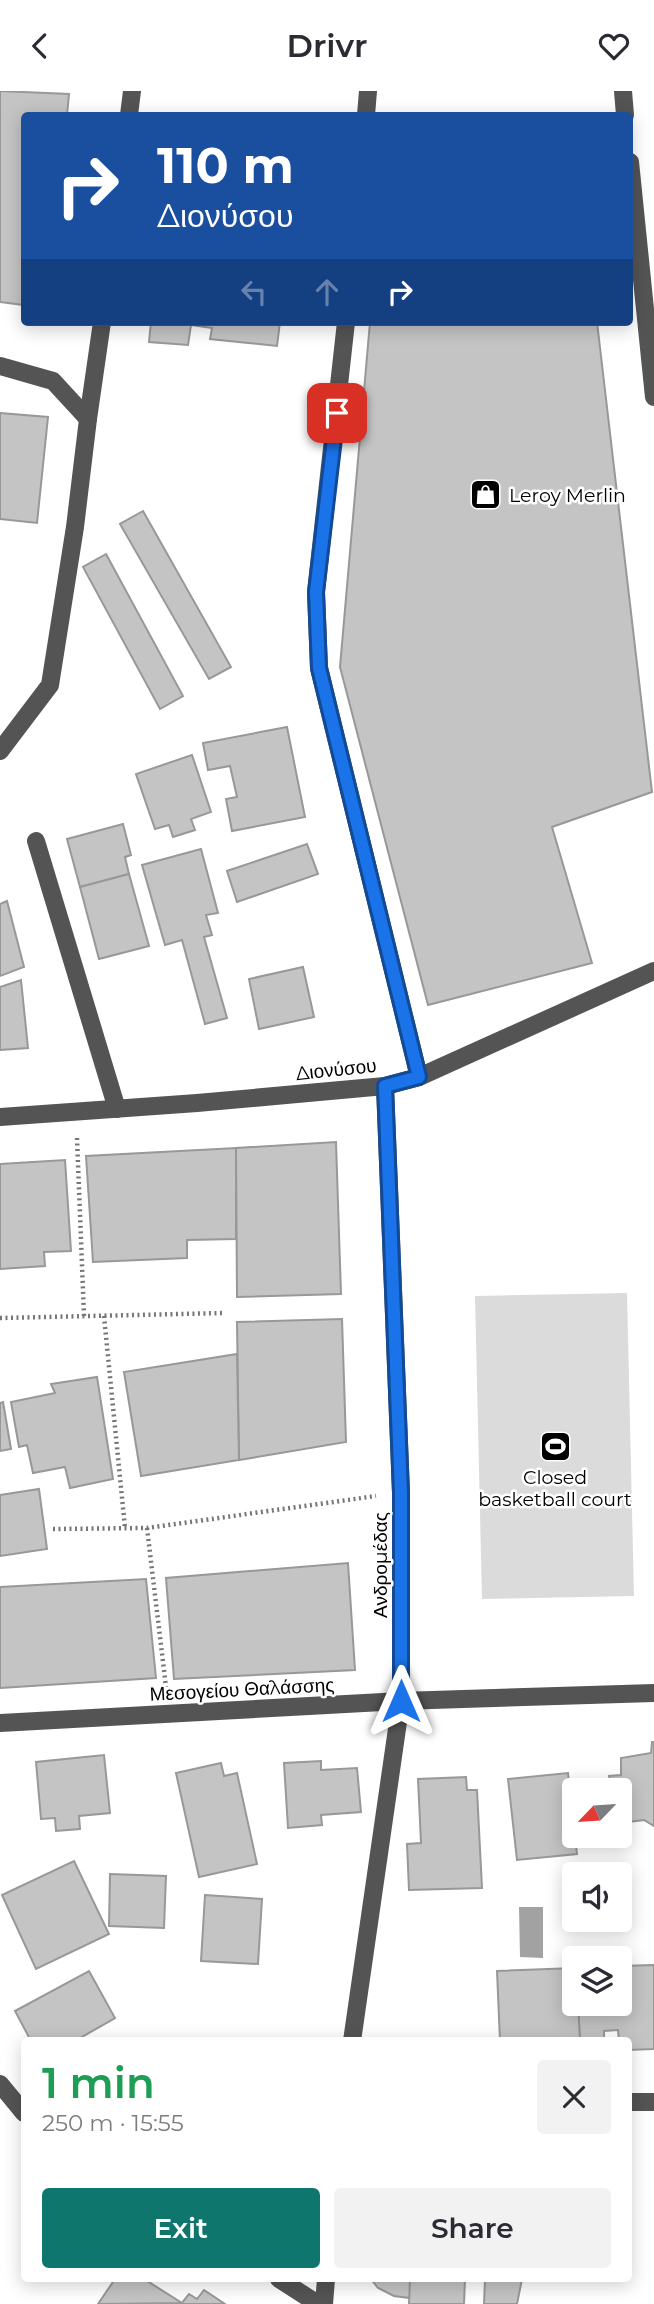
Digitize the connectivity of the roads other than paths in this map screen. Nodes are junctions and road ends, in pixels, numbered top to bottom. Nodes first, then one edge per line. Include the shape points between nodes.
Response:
1 (132, 91) edge
2 (368, 91) edge
3 (623, 91) edge
4 (129, 112) edge
5 (366, 112) edge
6 (625, 112) edge
7 (633, 191) edge
8 (101, 326) edge
9 (346, 326) edge
10 (0, 366) edge
11 (654, 397) edge
12 (88, 419) junction
13 (0, 751) edge
14 (36, 841) dead end
15 (654, 971) edge
16 (419, 1077) junction
17 (385, 1086) junction
18 (117, 1109) junction
19 (0, 1117) edge
20 (654, 1693) edge
21 (401, 1701) junction
22 (0, 1723) edge
23 (353, 2037) edge
24 (0, 2084) edge
25 (632, 2102) edge
26 (654, 2102) edge
27 (21, 2109) edge
28 (284, 2282) edge
29 (326, 2282) edge
30 (318, 2304) edge
31 (324, 2304) edge

1 - 4 street
2 - 5 street
3 - 6 street
7 - 11 street
8 - 12 street
9 - 16 street via 316,592 319,668
10 - 12 street via 53,381
12 - 13 street via 50,685
14 - 18 street
15 - 16 street, Διονύσου
16 - 17 street, Διονύσου
17 - 18 street, Διονύσου
17 - 21 street, Ανδρομέδας via 401,1493
18 - 19 street, Διονύσου
20 - 21 street, Μεσογείου Θαλάσσης
21 - 22 street, Μεσογείου Θαλάσσης
21 - 23 street, Ανδρομέδας
24 - 27 street
25 - 26 street
28 - 30 street
29 - 31 street

